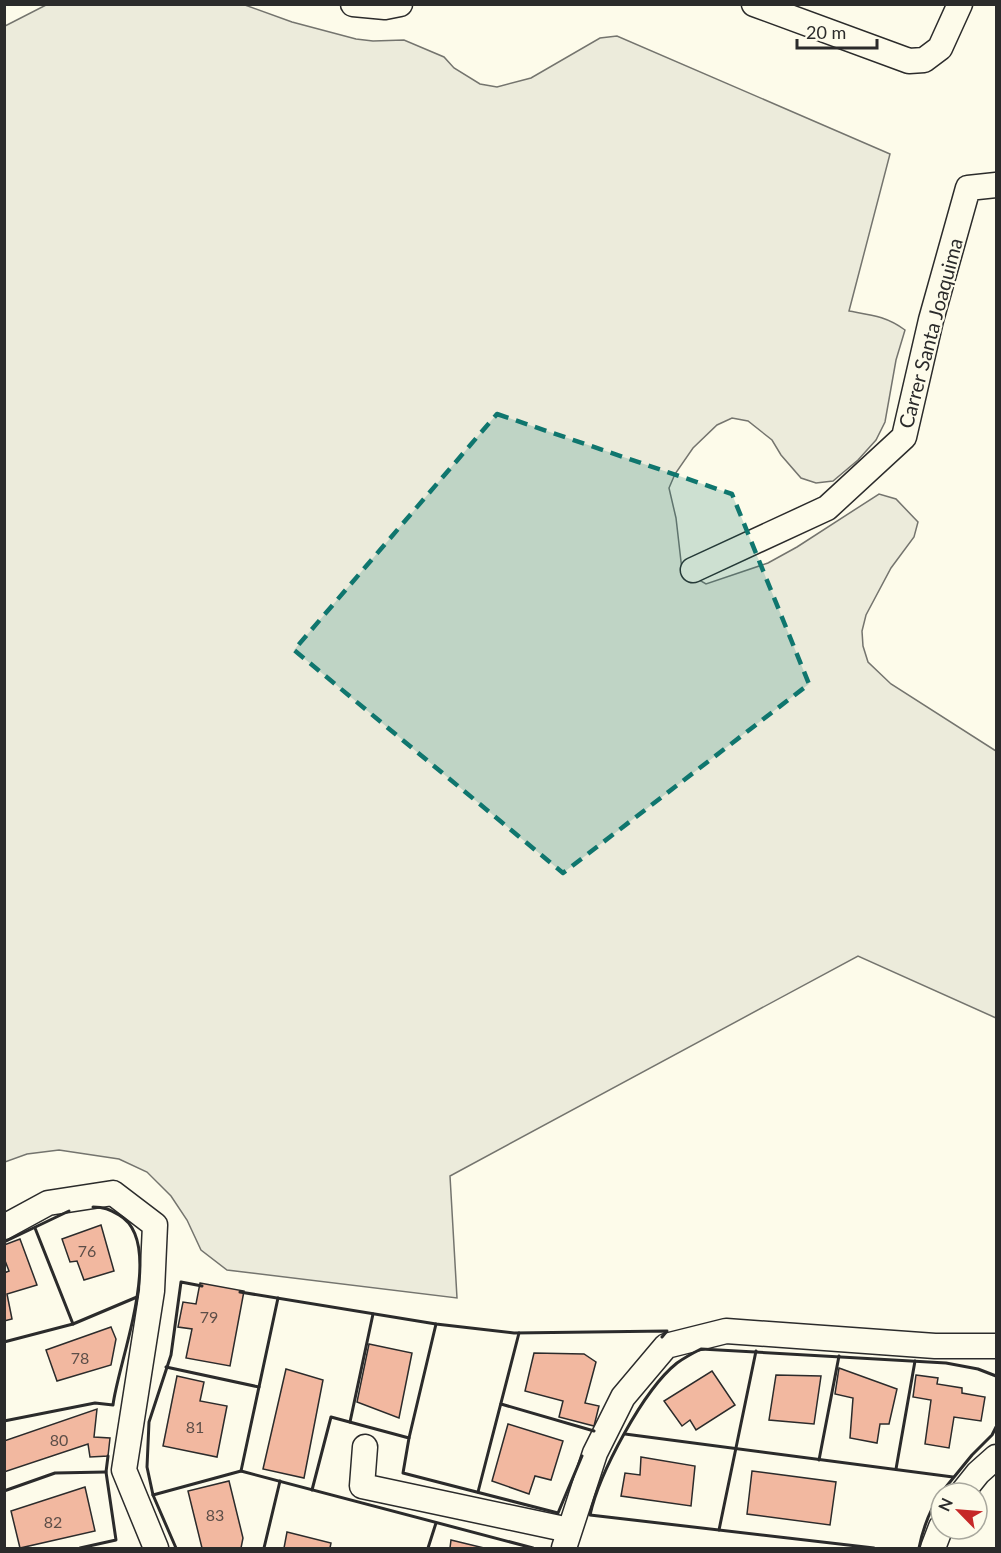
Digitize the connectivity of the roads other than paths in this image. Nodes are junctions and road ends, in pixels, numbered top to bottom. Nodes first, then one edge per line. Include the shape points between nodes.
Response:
1 (353, 4) edge
2 (400, 4) edge
3 (754, 4) edge
4 (960, 4) edge
5 (996, 185) edge
6 (693, 570) dead end
7 (4, 1227) edge
8 (934, 1346) junction
9 (996, 1346) edge
10 (996, 1363) edge
11 (365, 1447) dead end
12 (996, 1457) edge
13 (972, 1481) edge
14 (567, 1539) edge
15 (156, 1548) edge

1 - 2 street
3 - 4 street via 909,61 924,60 940,48
5 - 6 street, Carrer Santa Joaquima via 968,188 904,436 827,508
7 - 15 street via 48,1203 112,1193 155,1225 152,1291 124,1470
8 - 9 street
8 - 10 street
8 - 14 street via 726,1331 666,1346 624,1397 595,1453
11 - 14 street via 362,1486
12 - 13 street

